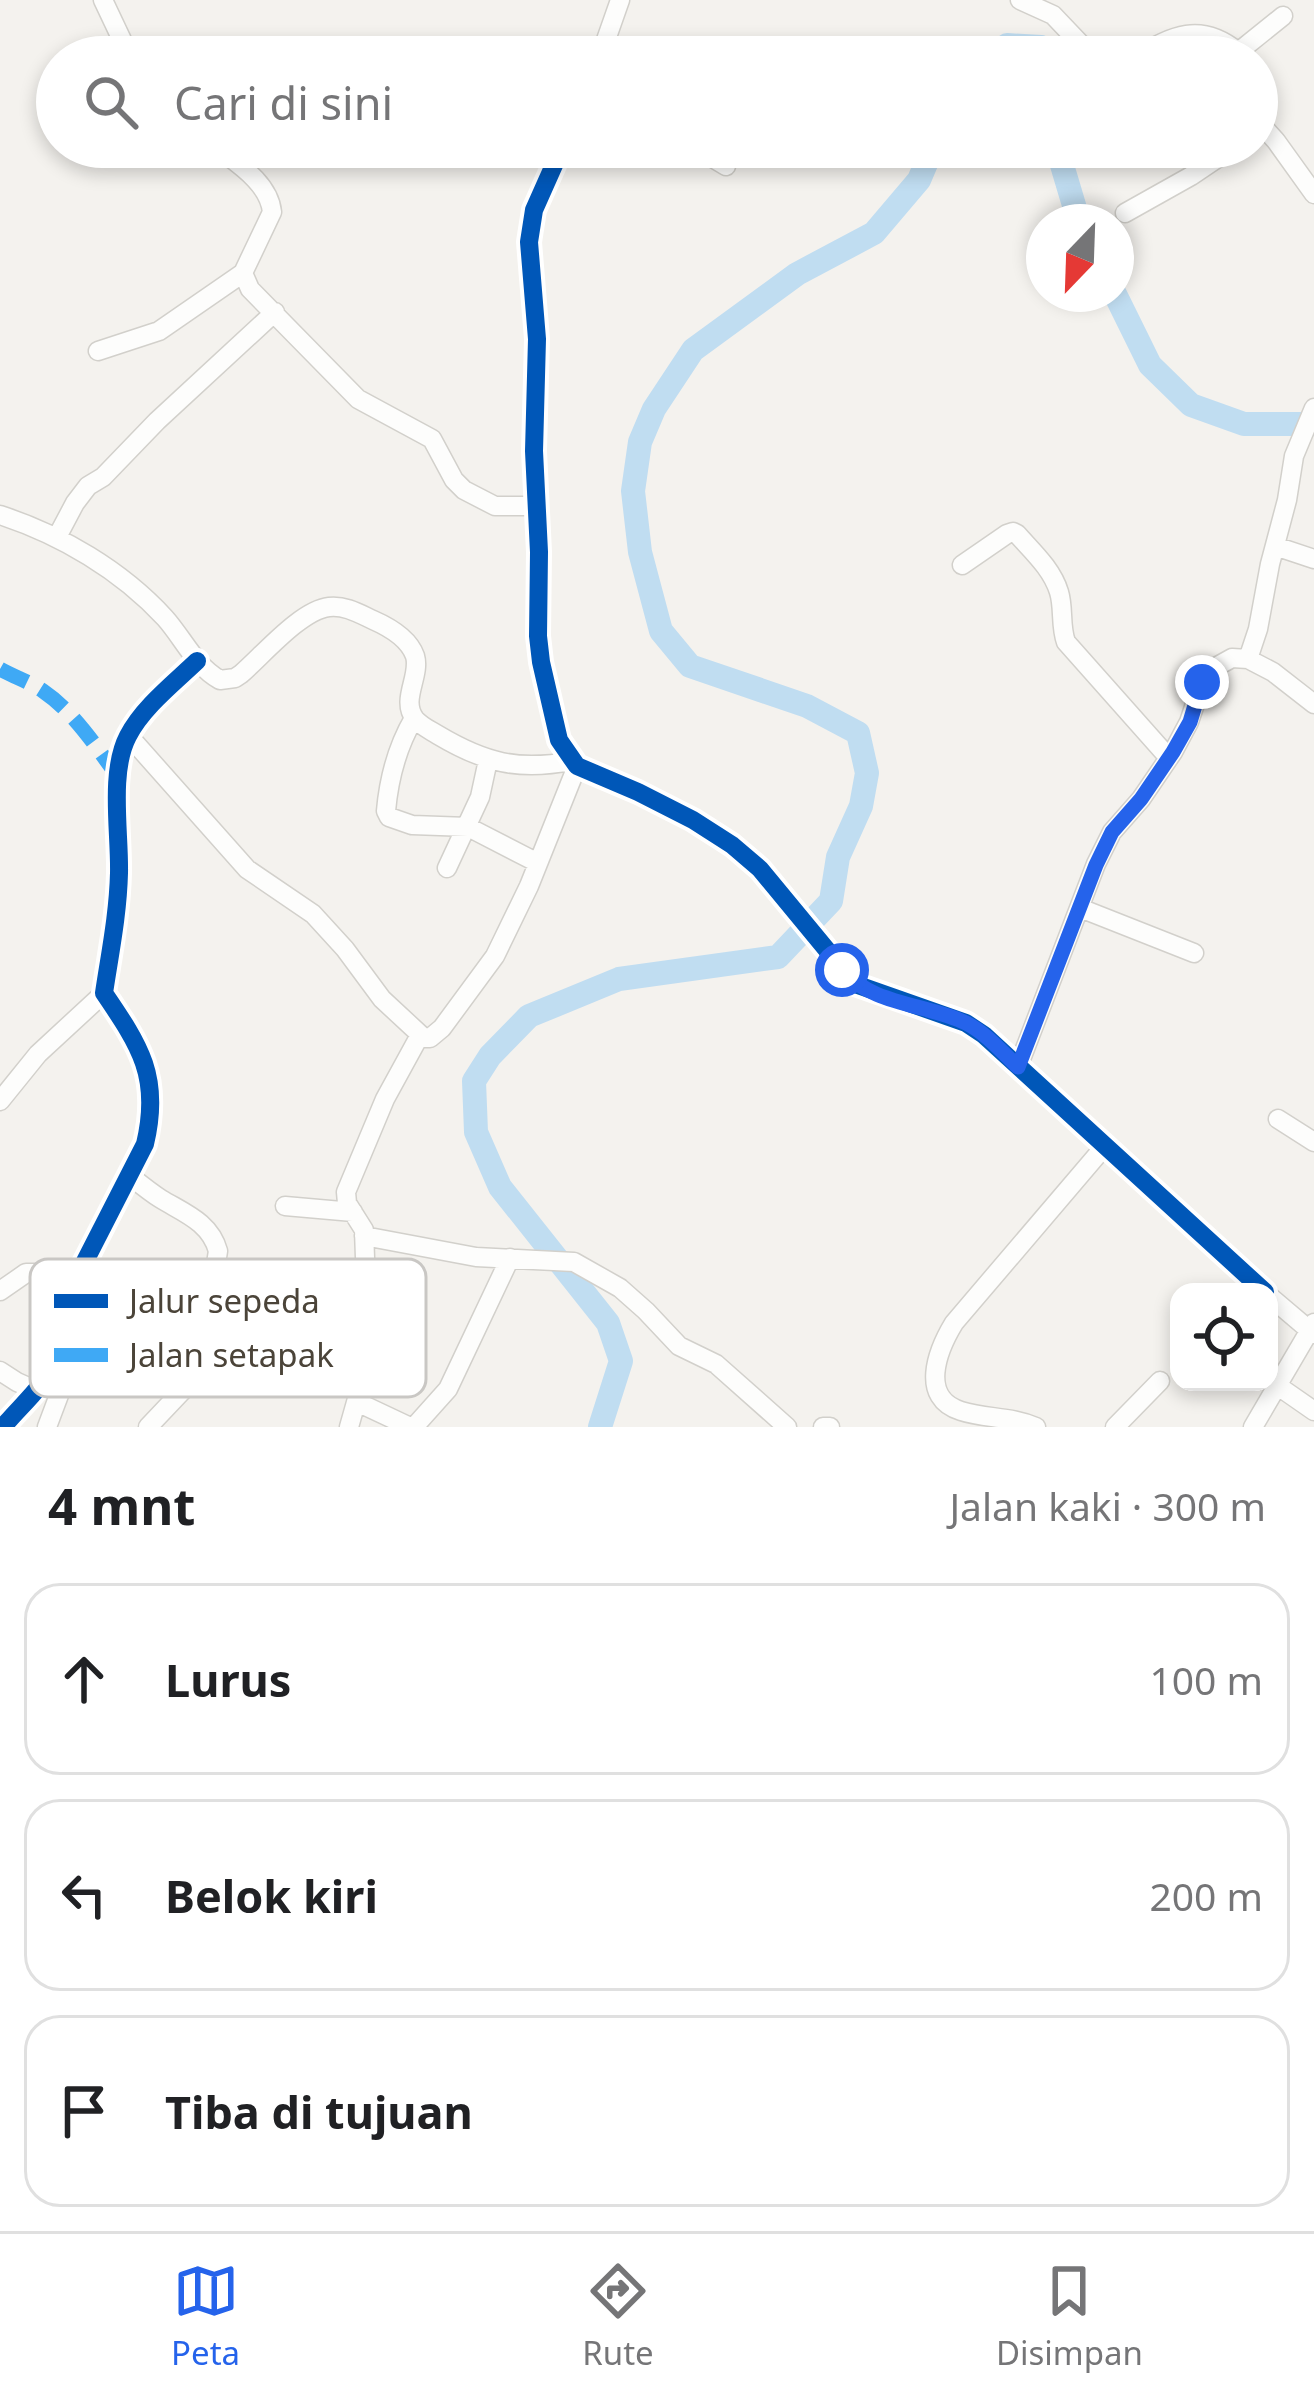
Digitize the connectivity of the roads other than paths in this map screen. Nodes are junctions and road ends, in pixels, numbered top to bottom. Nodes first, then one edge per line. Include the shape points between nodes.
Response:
1 (103, 0) edge
2 (620, 0) edge
3 (1020, 0) edge
4 (1282, 16) dead end
5 (120, 36) edge
6 (608, 36) edge
7 (1073, 36) edge
8 (1180, 36) edge
9 (1216, 36) edge
10 (1257, 36) edge
11 (1278, 149) edge
12 (241, 168) edge
13 (553, 168) edge
14 (1203, 168) edge
15 (1314, 194) edge
16 (1134, 208) edge
17 (243, 273) junction
18 (275, 312) junction
19 (98, 351) dead end
20 (1314, 408) edge
21 (537, 506) junction
22 (0, 515) edge
23 (57, 538) junction
24 (1275, 546) junction
25 (1314, 559) edge
26 (962, 565) dead end
27 (1248, 658) junction
28 (197, 661) junction
29 (1314, 704) edge
30 (414, 718) junction
31 (128, 735) junction
32 (1169, 758) junction
33 (488, 760) junction
34 (574, 764) junction
35 (468, 827) junction
36 (538, 863) junction
37 (447, 868) dead end
38 (1080, 908) junction
39 (1194, 952) dead end
40 (104, 993) junction
41 (420, 1035) junction
42 (1018, 1067) junction
43 (0, 1101) edge
44 (1278, 1119) dead end
45 (1314, 1142) edge
46 (1104, 1147) junction
47 (129, 1175) junction
48 (285, 1206) dead end
49 (353, 1212) junction
50 (364, 1236) junction
51 (510, 1258) junction
52 (87, 1259) edge
53 (217, 1259) edge
54 (364, 1259) edge
55 (30, 1273) edge
56 (1255, 1283) edge
57 (0, 1291) edge
58 (1278, 1303) edge
59 (1312, 1330) edge
60 (0, 1371) edge
61 (1160, 1381) dead end
62 (1278, 1386) joint
63 (30, 1388) edge
64 (1275, 1391) edge
65 (30, 1396) edge
66 (58, 1397) edge
67 (177, 1397) edge
68 (358, 1397) edge
69 (357, 1402) junction
70 (1314, 1411) edge
71 (1029, 1426) edge
72 (3, 1427) edge
73 (46, 1427) edge
74 (148, 1427) edge
75 (349, 1427) edge
76 (412, 1427) edge
77 (787, 1427) edge
78 (1115, 1427) edge
79 (1253, 1427) edge

1 - 5 street
2 - 6 street
3 - 7 street via 1053,14
4 - 10 street
8 - 9 street
11 - 15 street
12 - 17 street via 273,206
13 - 21 street via 529,242
14 - 16 street
17 - 18 street
17 - 19 street via 159,331
18 - 21 street via 358,399 432,439 464,490 496,506
18 - 23 street via 88,486
20 - 24 street via 1294,456
21 - 34 street via 541,662 559,740
22 - 23 street
23 - 28 street via 159,612
24 - 25 street
24 - 27 street
26 - 32 street via 1017,534 1060,594 1066,642
27 - 29 street
27 - 32 street via 1223,661 1202,682
28 - 30 street via 220,680 235,678 309,613 343,607 381,623 413,651
28 - 31 street
30 - 33 street
30 - 35 street via 392,770 388,817
31 - 40 street via 119,766 119,875
31 - 41 street via 247,869 313,914
32 - 38 street via 1112,832
33 - 34 street
33 - 35 street
34 - 36 street
34 - 42 street via 732,845 855,984 966,1023
35 - 36 street
35 - 37 street
36 - 41 street via 486,970 442,1028 430,1039
38 - 39 street
38 - 42 street
40 - 43 street
40 - 47 street via 148,1072 150,1126
41 - 49 street via 346,1192
42 - 46 street
44 - 45 street
46 - 56 street
46 - 71 street via 954,1323 934,1369 946,1404
47 - 52 street
47 - 53 street via 194,1217 214,1238
48 - 49 street
49 - 50 street
50 - 51 street
50 - 54 street
51 - 76 street via 448,1389
51 - 77 street via 574,1262 620,1288 679,1346 716,1364
55 - 57 street
58 - 59 street
59 - 62 street
60 - 63 street
61 - 78 street
62 - 70 street
64 - 79 street
65 - 72 street
66 - 73 street
67 - 74 street
68 - 69 street
69 - 75 street
69 - 76 street

